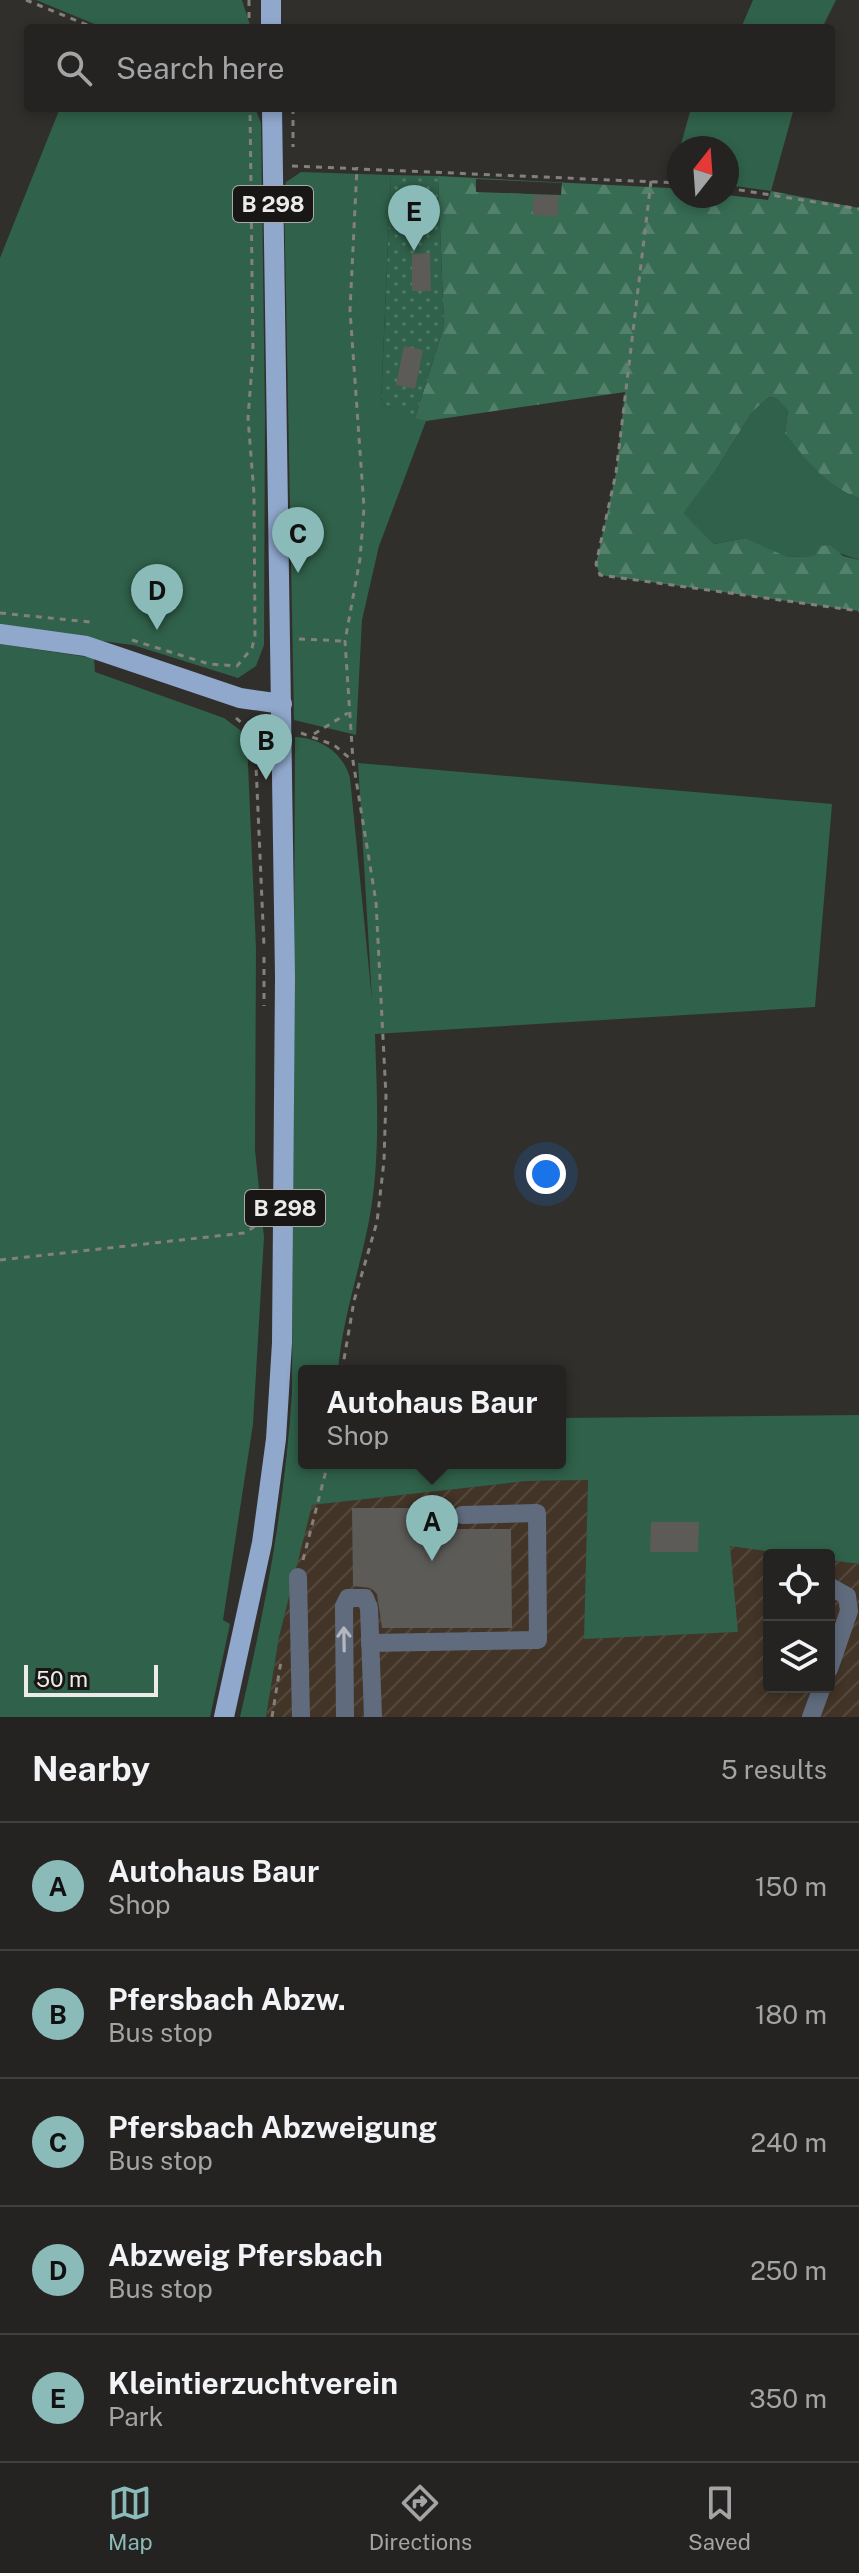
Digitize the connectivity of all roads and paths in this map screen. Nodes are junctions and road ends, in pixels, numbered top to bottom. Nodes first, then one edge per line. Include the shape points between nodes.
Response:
1 (26, 0) edge
2 (249, 0) edge
3 (271, 0) edge
4 (85, 24) edge
5 (249, 24) edge
6 (271, 24) edge
7 (250, 112) edge
8 (272, 112) edge
9 (293, 112) edge
10 (357, 167) junction
11 (651, 181) junction
12 (667, 182) edge
13 (739, 190) edge
14 (859, 209) edge
15 (859, 611) edge
16 (0, 613) edge
17 (90, 622) dead end
18 (0, 634) edge
19 (119, 637) dead end
20 (282, 704) junction
21 (225, 713) dead end
22 (348, 713) junction
23 (282, 730) junction
24 (313, 735) junction
25 (353, 761) junction
26 (264, 1010) dead end
27 (263, 1196) dead end
28 (0, 1260) edge
29 (343, 1365) edge
30 (462, 1515) dead end
31 (298, 1577) dead end
32 (835, 1586) edge
33 (370, 1643) junction
34 (835, 1652) edge
35 (820, 1693) edge
36 (224, 1717) edge
37 (301, 1717) edge
38 (345, 1717) edge
39 (373, 1717) edge
40 (811, 1717) edge

1 - 4 path
2 - 5 path
3 - 6 main road
7 - 19 path via 253,353 248,418 255,636 237,666 209,664
8 - 20 main road, B 298
9 - 10 path via 293,166
10 - 11 path
10 - 22 path via 350,310 364,508 345,641
11 - 12 path
11 - 15 path via 616,473 596,564 600,575
13 - 14 path
16 - 17 path
18 - 20 main road via 86,646 240,698
20 - 23 main road, B 298
21 - 26 path via 248,726 255,743
22 - 24 path
22 - 25 path
23 - 24 path
23 - 36 main road, B 298 via 285,1181 280,1370 262,1543
24 - 25 path
25 - 29 path via 376,902 386,1109 379,1207
27 - 28 path via 260,1220 244,1233
30 - 33 street via 537,1513 538,1640
31 - 37 street
32 - 34 street via 847,1596 849,1611
38 -> 33 street via 343,1618 348,1598 357,1596 368,1603
33 - 39 street
35 - 40 street

